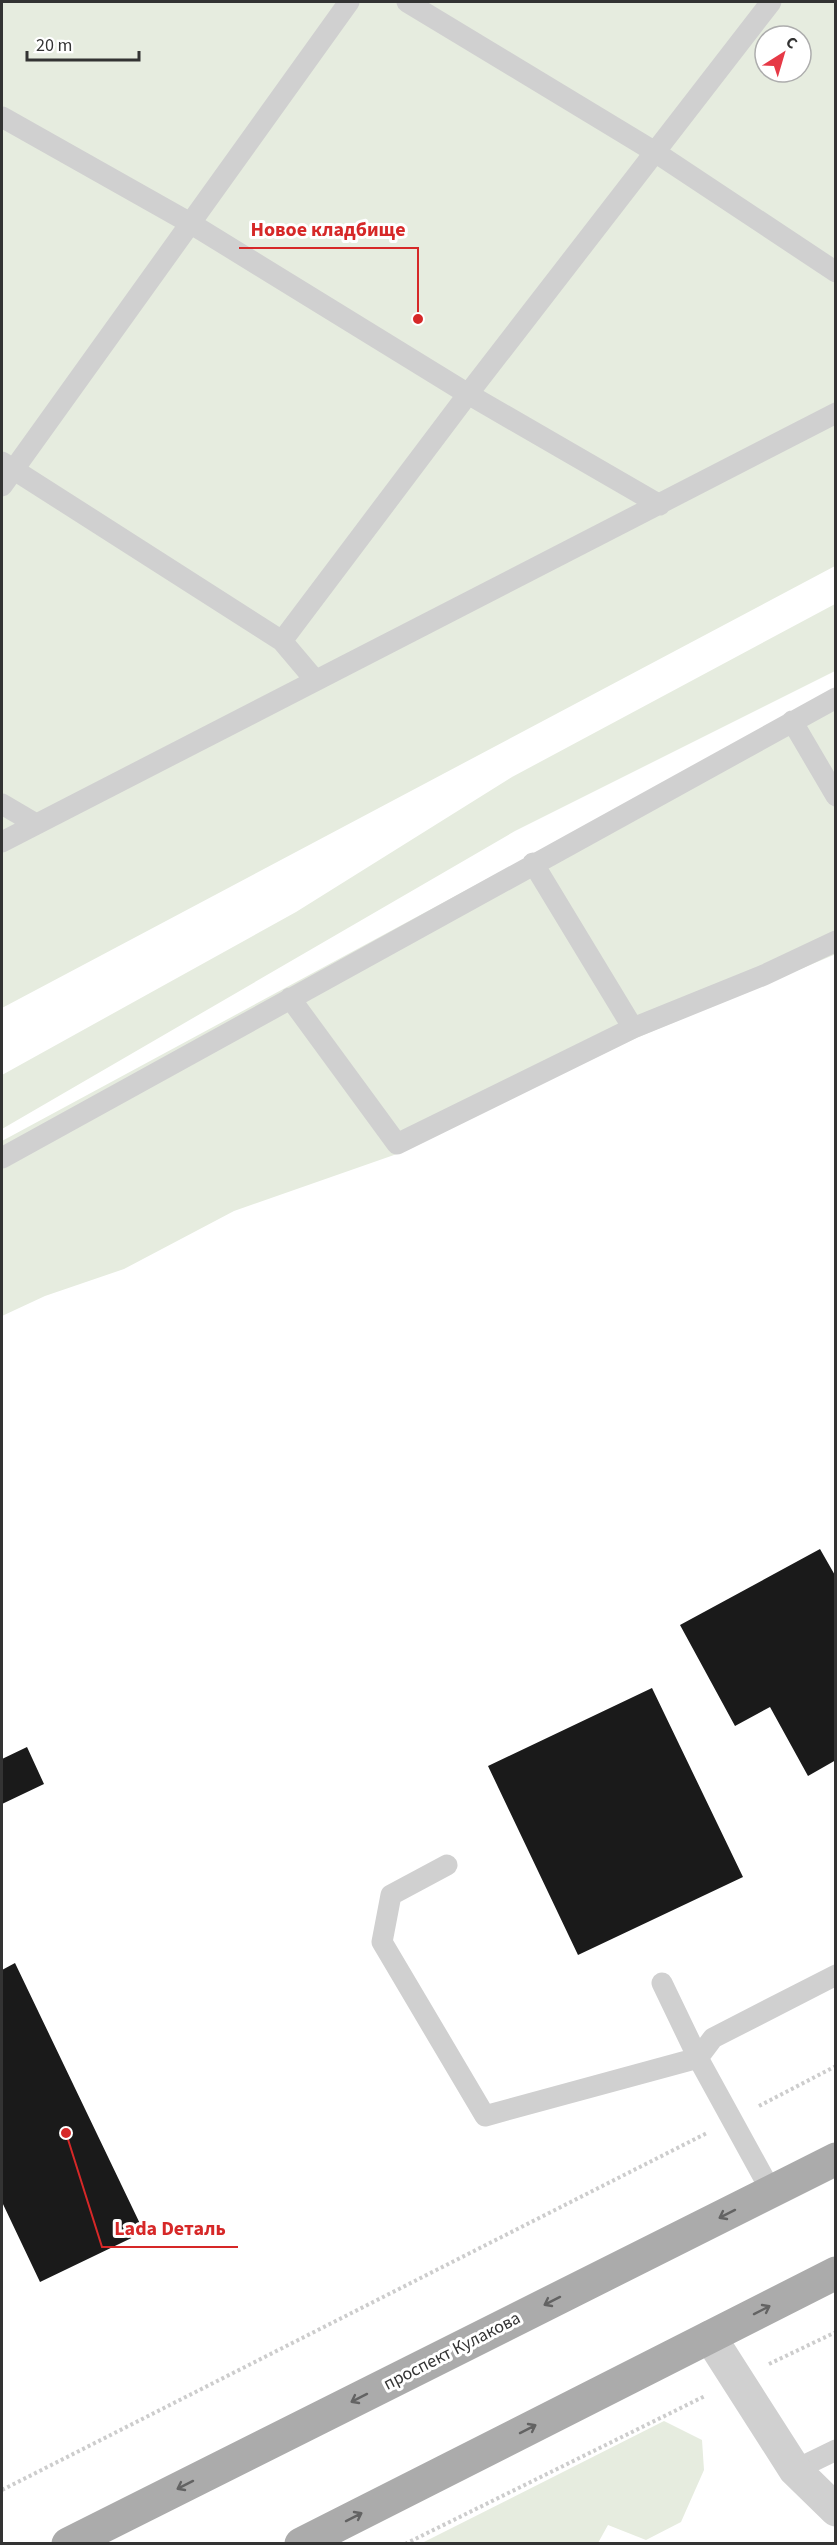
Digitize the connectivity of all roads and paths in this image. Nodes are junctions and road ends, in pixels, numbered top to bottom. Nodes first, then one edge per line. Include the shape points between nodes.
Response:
1 (348, 2) edge
2 (407, 2) edge
3 (771, 2) edge
4 (2, 117) edge
5 (656, 152) junction
6 (190, 223) junction
7 (836, 272) edge
8 (468, 394) junction
9 (836, 413) edge
10 (5, 472) edge
11 (660, 505) junction
12 (282, 640) junction
13 (315, 680) junction
14 (836, 698) edge
15 (792, 722) junction
16 (836, 796) edge
17 (2, 804) edge
18 (36, 824) junction
19 (2, 842) edge
20 (533, 863) junction
21 (836, 941) edge
22 (290, 998) junction
23 (633, 1028) junction
24 (2, 1158) edge
25 (447, 1865) dead end
26 (836, 1975) edge
27 (662, 1983) dead end
28 (698, 2058) junction
29 (836, 2066) edge
30 (732, 2120) junction
31 (836, 2159) edge
32 (771, 2191) junction
33 (836, 2273) edge
34 (836, 2331) edge
35 (710, 2337) junction
36 (737, 2380) junction
37 (836, 2450) edge
38 (795, 2470) junction
39 (2, 2490) edge
40 (836, 2510) edge
41 (68, 2544) edge
42 (302, 2544) edge
43 (405, 2544) edge

1 - 6 lane
2 - 5 lane
3 - 5 lane
4 - 6 lane
5 - 7 lane
5 - 8 lane
6 - 8 lane
6 - 10 lane
8 - 11 lane
8 - 12 lane
9 - 11 lane
10 - 12 lane
11 - 13 lane
12 - 13 lane
13 - 18 lane
14 - 15 lane
15 - 16 lane
15 - 20 lane
17 - 18 lane
18 - 19 lane
20 - 22 lane
20 - 23 lane
21 - 23 lane
22 - 23 lane via 397,1144
22 - 24 lane
25 - 28 lane via 391,1895 382,1942 485,2116
26 - 28 lane via 713,2038
27 - 28 lane
28 - 30 lane
29 - 30 path
30 - 32 lane
30 - 39 path
31 - 32 main road, проспект Кулакова
32 -> 41 main road, проспект Кулакова
35 -> 33 main road
34 - 36 path
35 - 36 street
42 -> 35 main road
36 - 38 street
36 - 43 path
37 - 38 lane
38 - 40 street

